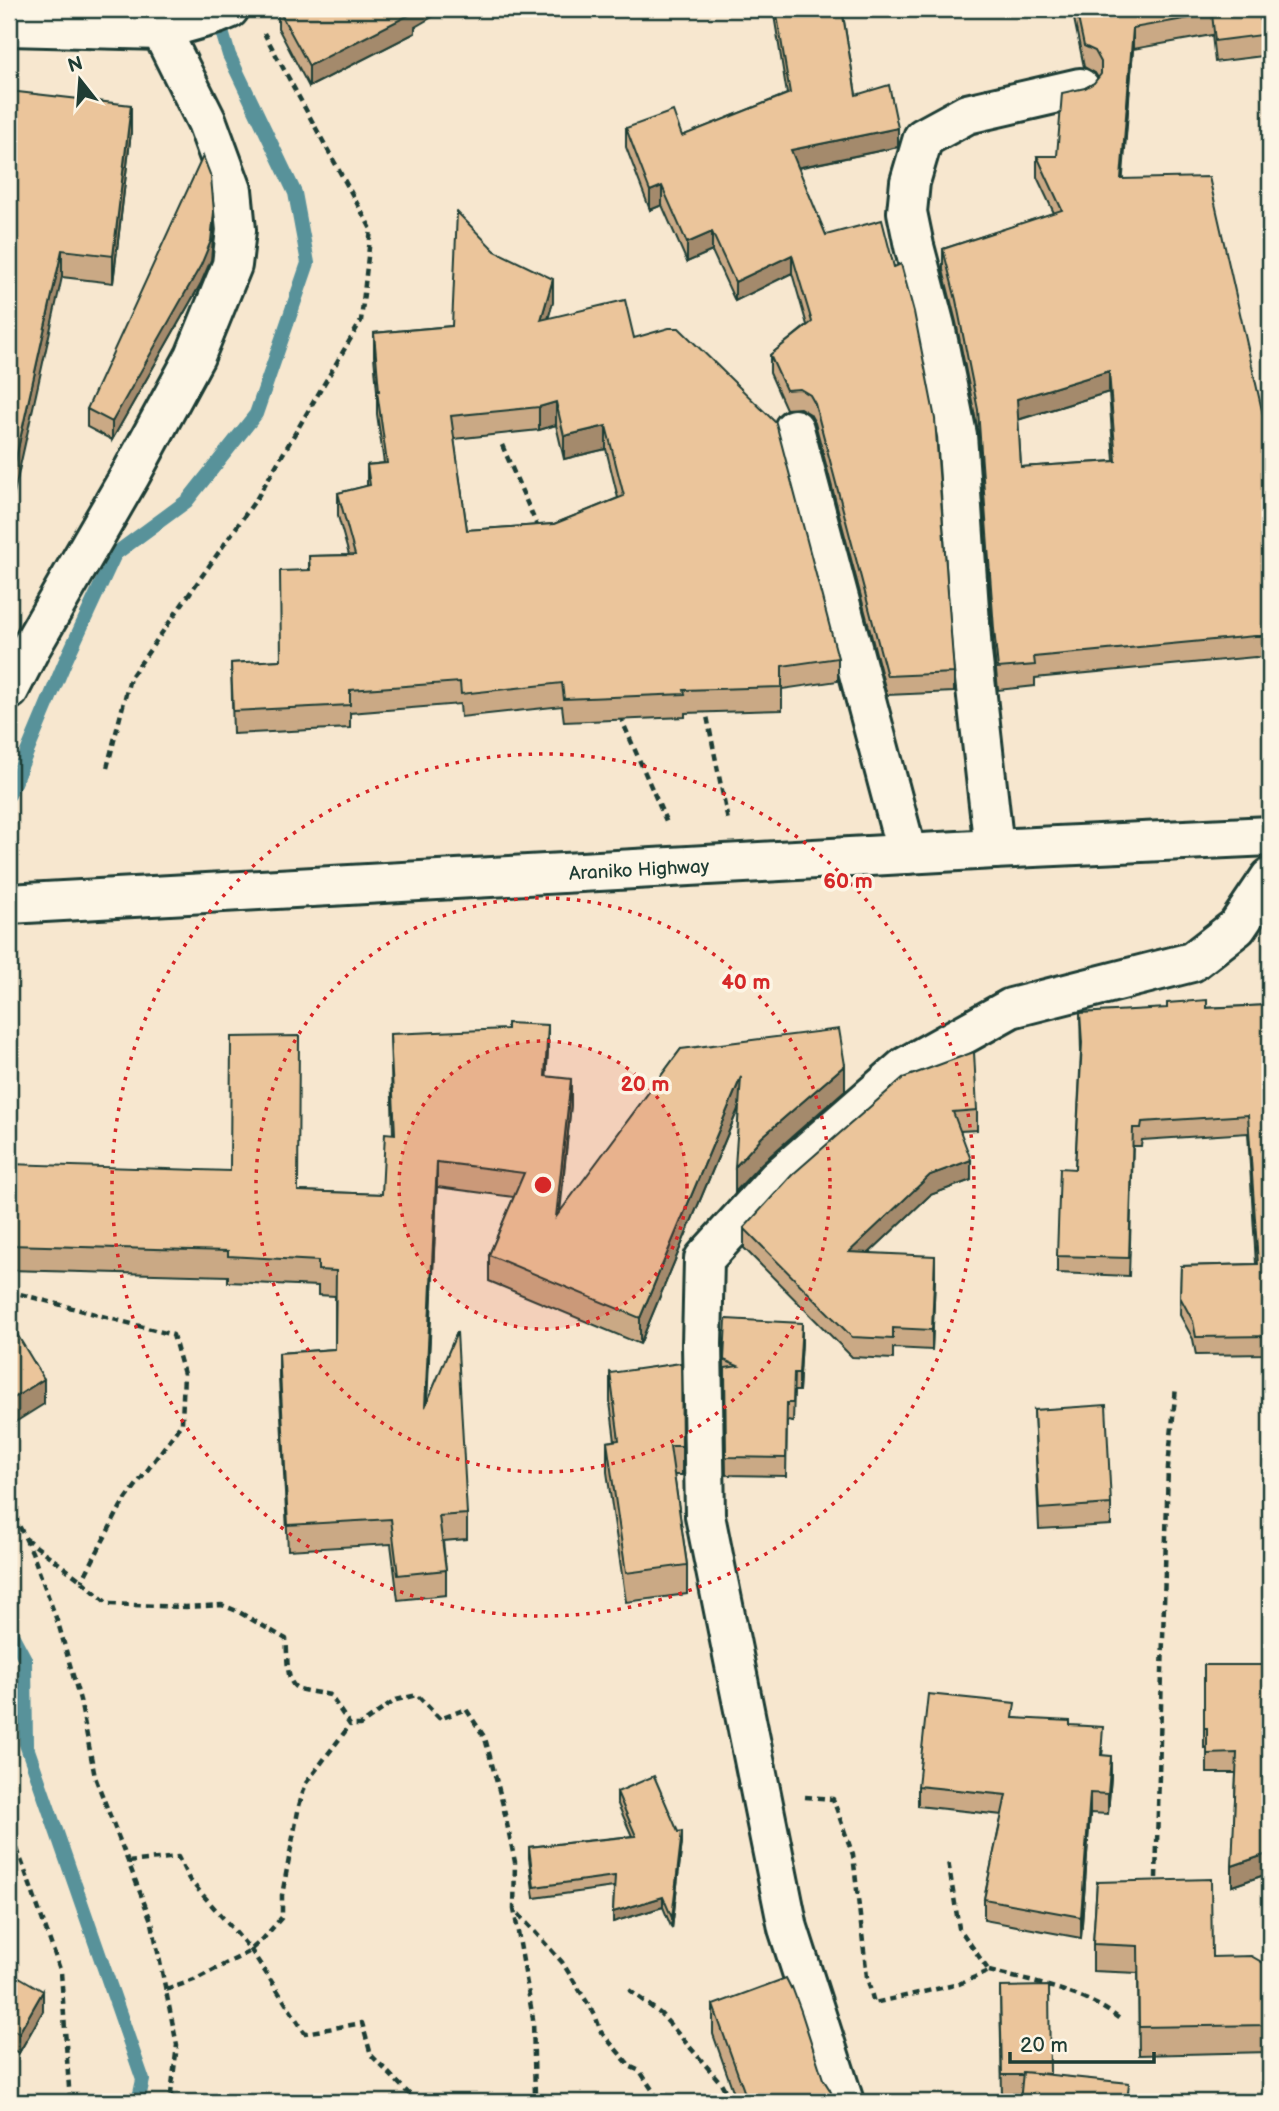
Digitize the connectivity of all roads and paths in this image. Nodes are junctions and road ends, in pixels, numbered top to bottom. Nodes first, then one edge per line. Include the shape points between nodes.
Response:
1 (243, 15) edge
2 (9, 26) edge
3 (160, 30) junction
4 (1080, 88) edge
5 (794, 429) dead end
6 (502, 445) dead end
7 (541, 535) edge
8 (9, 690) edge
9 (704, 700) edge
10 (619, 713) edge
11 (107, 768) dead end
12 (1270, 836) edge
13 (993, 849) junction
14 (907, 854) junction
15 (737, 864) junction
16 (686, 866) junction
17 (1270, 878) edge
18 (9, 904) edge
19 (9, 1291) edge
20 (1176, 1387) dead end
21 (9, 1505) edge
22 (25, 1538) junction
23 (82, 1581) junction
24 (350, 1725) junction
25 (759, 1791) junction
26 (9, 1826) edge
27 (948, 1861) dead end
28 (128, 1862) junction
29 (1156, 1878) edge
30 (514, 1909) junction
31 (251, 1950) junction
32 (989, 1971) junction
33 (166, 1990) junction
34 (629, 1990) dead end
35 (1122, 2021) dead end
36 (70, 2102) edge
37 (170, 2102) edge
38 (417, 2102) edge
39 (528, 2102) edge
40 (660, 2102) edge
41 (676, 2102) edge
42 (690, 2102) edge
43 (732, 2102) edge
44 (844, 2102) edge

1 - 3 main road via 216,15
1 - 11 path via 371,229 362,321 257,498 130,678
2 - 3 main road
3 - 8 main road via 207,122 232,190 236,230 232,265 190,367
4 - 13 main road via 967,114 923,138 910,182 907,212 957,435 972,652
5 - 14 main road
6 - 7 path
9 - 15 path
10 - 16 path
12 - 13 main road, Araniko Highway
13 - 14 main road, Araniko Highway
14 - 15 main road, Araniko Highway
15 - 16 main road, Araniko Highway
16 - 18 main road, Araniko Highway
17 - 25 main road via 1237,927 1192,962 1011,1008 905,1067 777,1179 705,1259 705,1516
19 - 23 path via 173,1335 184,1374 182,1423 121,1506
20 - 29 path via 1168,1467
21 - 22 path
22 - 23 path
22 - 28 path via 59,1626 95,1777
23 - 24 path via 108,1604 222,1605 237,1611 286,1639 292,1685 330,1695
24 - 30 path via 360,1724 396,1700 417,1695 440,1719 467,1709 485,1738 503,1805 515,1862
24 - 31 path via 306,1783 282,1895 282,1917
25 - 32 path via 833,1799 853,1855 874,2003 959,1984
25 - 44 main road via 788,1928
26 - 36 path via 61,1972
27 - 32 path via 958,1928
28 - 31 path via 178,1857 189,1879
28 - 33 path via 152,1923
30 - 39 path via 533,2019 535,2095
30 - 40 path via 562,1962 601,2032 631,2067 640,2071
31 - 33 path
31 - 38 path via 305,2033 362,2023 371,2055
32 - 35 path via 1091,2002
33 - 37 path via 177,2045
34 - 43 path via 661,2014
41 - 42 path

